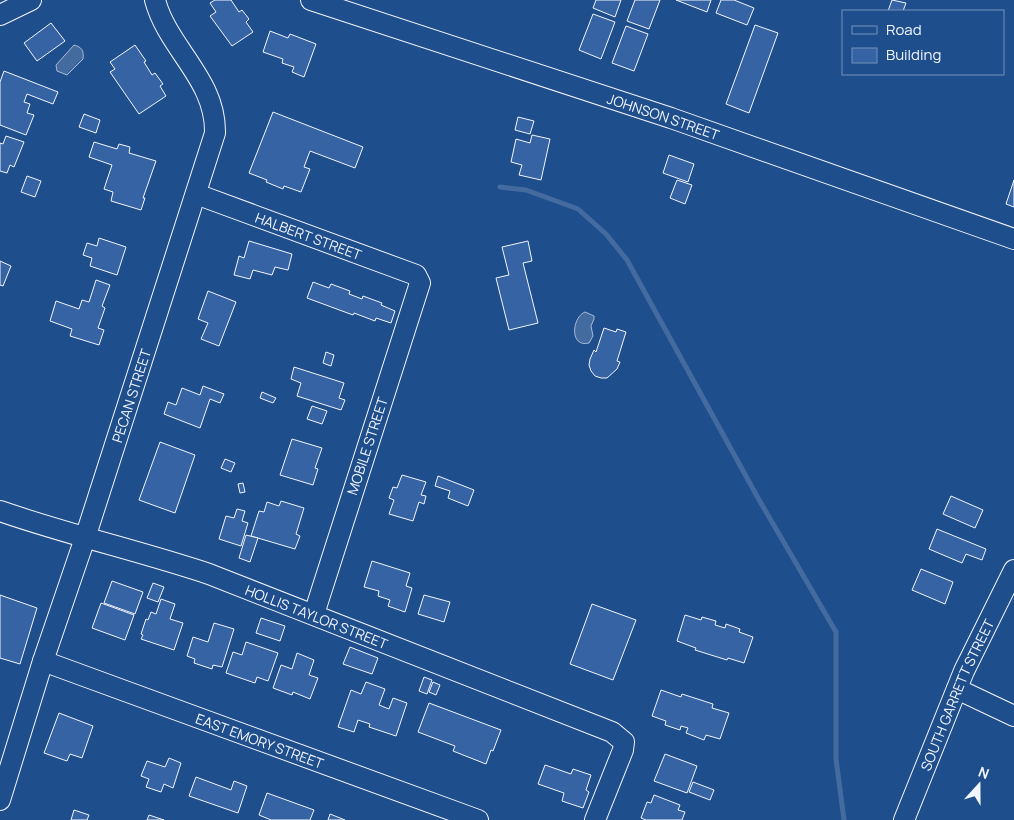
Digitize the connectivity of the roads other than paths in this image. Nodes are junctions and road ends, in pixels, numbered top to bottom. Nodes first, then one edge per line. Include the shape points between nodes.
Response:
1 (31, 0) edge
2 (155, 0) edge
3 (311, 0) edge
4 (0, 15) edge
5 (196, 194) junction
6 (1014, 239) edge
7 (419, 279) joint
8 (0, 511) edge
9 (85, 538) junction
10 (1014, 570) edge
11 (314, 614) junction
12 (43, 661) junction
13 (956, 689) junction
14 (1014, 716) edge
15 (0, 800) edge
16 (478, 820) edge
17 (595, 820) edge
18 (904, 820) edge

1 - 4 street
2 - 5 street, PECAN STREET via 162,19 202,83 213,110 215,133
3 - 6 street, JOHNSON STREET via 706,130
5 - 7 street, HALBERT STREET via 416,275
5 - 9 street, PECAN STREET
7 - 11 street, MOBILE STREET
8 - 9 street, HOLLIS TAYLOR STREET
9 - 11 street, HOLLIS TAYLOR STREET via 172,561
9 - 12 street, PECAN STREET
10 - 13 street, SOUTH GARRETT STREET
11 - 17 street, HOLLIS TAYLOR STREET via 612,732 624,742 623,750
12 - 15 street, PECAN STREET
12 - 16 street, EAST EMORY STREET
13 - 14 street
13 - 18 street, SOUTH GARRETT STREET

